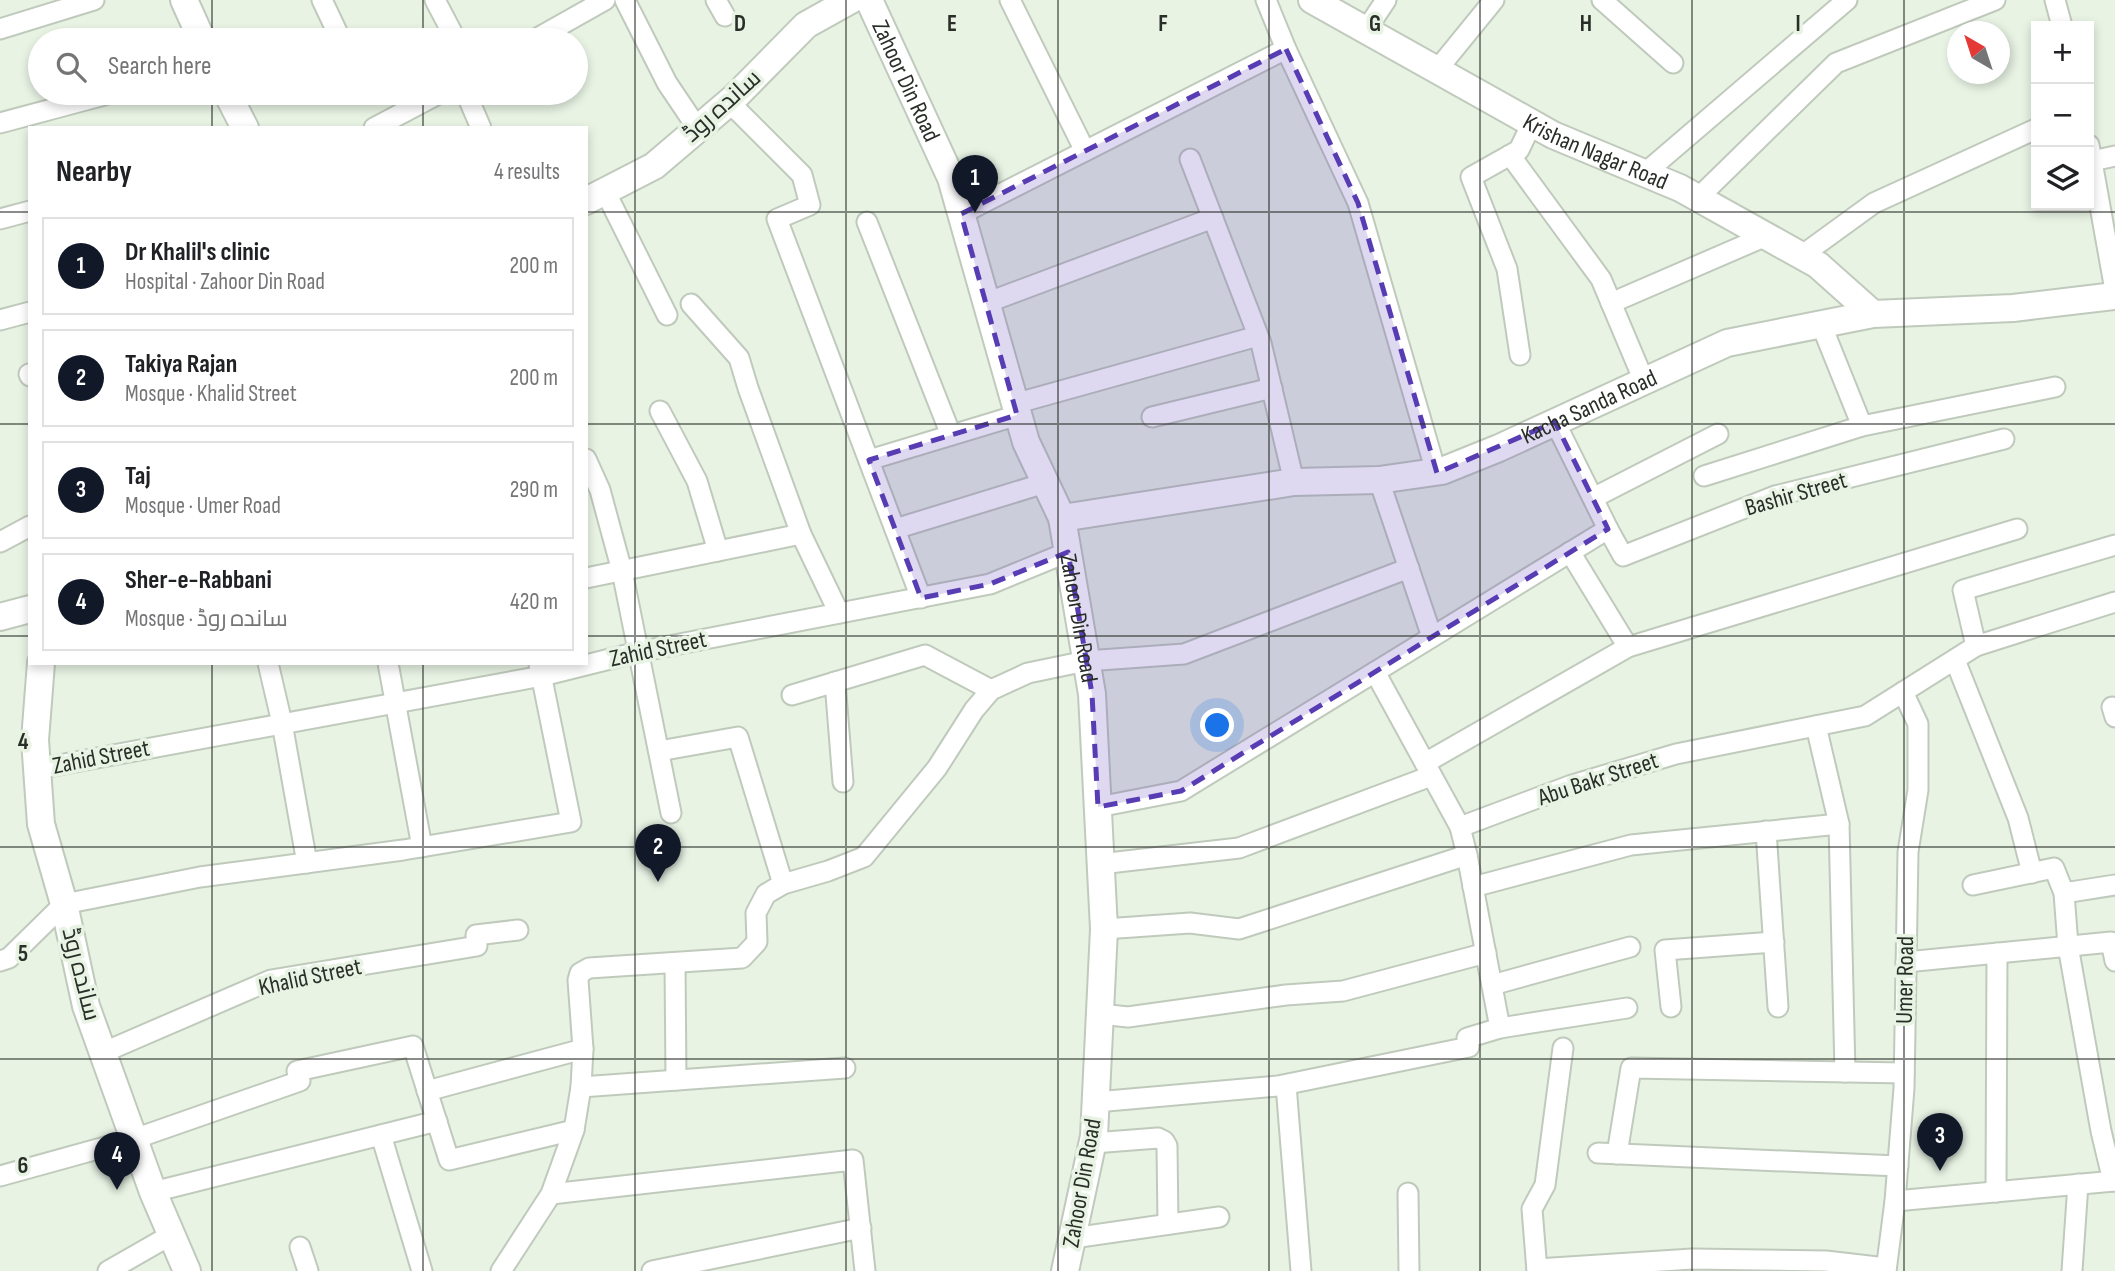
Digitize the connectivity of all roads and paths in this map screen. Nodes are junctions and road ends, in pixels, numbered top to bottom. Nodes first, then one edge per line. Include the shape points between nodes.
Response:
1 (94, 0) edge
2 (184, 0) edge
3 (322, 0) edge
4 (435, 0) edge
5 (605, 0) edge
6 (625, 0) edge
7 (851, 0) edge
8 (869, 0) edge
9 (1010, 0) edge
10 (1266, 0) edge
11 (1312, 0) edge
12 (1386, 0) edge
13 (1494, 0) edge
14 (1602, 0) edge
15 (1847, 0) edge
16 (1995, 0) edge
17 (2056, 0) edge
18 (815, 9) edge
19 (2061, 21) edge
20 (197, 28) edge
21 (335, 28) edge
22 (450, 28) edge
23 (555, 28) edge
24 (0, 29) edge
25 (1366, 30) junction
26 (1286, 49) junction
27 (1673, 63) dead end
28 (1437, 71) junction
29 (729, 102) junction
30 (67, 105) edge
31 (234, 105) edge
32 (417, 105) edge
33 (471, 105) edge
34 (0, 123) edge
35 (1532, 123) junction
36 (244, 126) edge
37 (378, 126) edge
38 (480, 126) edge
39 (698, 129) junction
40 (2031, 132) edge
41 (1085, 151) junction
42 (2094, 153) edge
43 (1510, 155) junction
44 (2115, 156) edge
45 (1190, 159) dead end
46 (1645, 173) junction
47 (2094, 175) edge
48 (596, 196) edge
49 (1698, 198) junction
50 (28, 212) edge
51 (961, 214) junction
52 (1213, 218) junction
53 (0, 219) edge
54 (867, 222) dead end
55 (1766, 236) junction
56 (1801, 256) junction
57 (2115, 290) edge
58 (2115, 296) edge
59 (986, 303) junction
60 (1611, 303) junction
61 (691, 304) dead end
62 (28, 313) edge
63 (1873, 314) junction
64 (667, 315) dead end
65 (0, 320) edge
66 (1821, 324) junction
67 (1258, 336) junction
68 (1520, 355) dead end
69 (1644, 381) junction
70 (2054, 387) dead end
71 (1272, 388) junction
72 (1016, 409) junction
73 (660, 411) dead end
74 (1152, 417) dead end
75 (1555, 422) junction
76 (1862, 426) junction
77 (951, 435) junction
78 (1718, 435) dead end
79 (2004, 439) dead end
80 (869, 460) junction
81 (588, 463) edge
82 (1436, 471) junction
83 (1704, 476) dead end
84 (1379, 480) junction
85 (1294, 482) junction
86 (1045, 483) junction
87 (1593, 498) junction
88 (1062, 518) junction
89 (28, 527) edge
90 (895, 529) junction
91 (1608, 529) junction
92 (2017, 529) dead end
93 (801, 534) junction
94 (0, 542) edge
95 (2115, 545) edge
96 (718, 551) junction
97 (1068, 552) junction
98 (1570, 552) junction
99 (1409, 568) junction
100 (622, 571) junction
101 (588, 578) edge
102 (921, 598) junction
103 (2115, 603) edge
104 (28, 610) edge
105 (839, 613) junction
106 (0, 617) edge
107 (1432, 637) junction
108 (1976, 646) junction
109 (1628, 647) junction
110 (638, 652) junction
111 (1955, 660) junction
112 (588, 661) edge
113 (1086, 661) junction
114 (45, 665) edge
115 (268, 665) edge
116 (388, 665) edge
117 (568, 665) edge
118 (541, 670) edge
119 (1374, 672) junction
120 (835, 682) junction
121 (991, 690) junction
122 (1903, 692) junction
123 (792, 695) dead end
124 (395, 702) junction
125 (282, 723) junction
126 (1816, 726) junction
127 (659, 751) junction
128 (37, 769) junction
129 (1428, 770) junction
130 (843, 782) dead end
131 (1098, 807) junction
132 (671, 813) dead end
133 (1839, 824) junction
134 (1460, 827) junction
135 (1766, 831) junction
136 (422, 847) junction
137 (1467, 855) junction
138 (307, 863) junction
139 (1100, 864) junction
140 (2032, 873) junction
141 (783, 884) junction
142 (1973, 885) dead end
143 (2115, 885) edge
144 (1473, 887) junction
145 (2064, 894) junction
146 (64, 904) junction
147 (1104, 929) junction
148 (518, 930) dead end
149 (1774, 942) junction
150 (2068, 946) junction
151 (1630, 947) dead end
152 (1486, 953) junction
153 (1997, 953) junction
154 (0, 961) edge
155 (2115, 961) edge
156 (1906, 962) junction
157 (676, 963) junction
158 (1492, 985) junction
159 (1671, 1007) dead end
160 (1778, 1007) dead end
161 (1628, 1008) dead end
162 (1100, 1014) junction
163 (1500, 1028) junction
164 (1563, 1048) dead end
165 (583, 1049) junction
166 (103, 1053) junction
167 (845, 1068) dead end
168 (1845, 1072) junction
169 (1904, 1073) junction
170 (676, 1080) junction
171 (1286, 1085) junction
172 (581, 1087) junction
173 (427, 1091) junction
174 (1096, 1102) junction
175 (437, 1121) junction
176 (2108, 1129) edge
177 (574, 1130) junction
178 (381, 1135) junction
179 (134, 1139) junction
180 (1093, 1143) junction
181 (1898, 1166) junction
182 (0, 1176) edge
183 (2114, 1181) edge
184 (2078, 1184) junction
185 (153, 1192) junction
186 (1996, 1192) junction
187 (1408, 1193) dead end
188 (551, 1194) junction
189 (1895, 1201) junction
190 (1219, 1217) dead end
191 (1168, 1224) junction
192 (861, 1228) junction
193 (171, 1235) junction
194 (1073, 1238) junction
195 (300, 1247) dead end
196 (1537, 1270) edge
197 (1886, 1270) edge
198 (108, 1271) edge
199 (187, 1271) edge
200 (308, 1271) edge
201 (422, 1271) edge
202 (501, 1271) edge
203 (656, 1271) edge
204 (865, 1271) edge
205 (1065, 1271) edge
206 (1301, 1271) edge
207 (1409, 1271) edge
208 (2071, 1271) edge

1 - 24 street
2 - 20 street
3 - 21 street
4 - 22 street
5 - 23 street
6 - 39 street via 667,83
7 - 18 street, ساندہ روڈ
8 - 51 street, Zahoor Din Road via 951,178
9 - 41 street
10 - 26 street
11 - 25 street, Krishan Nagar Road
12 - 25 street
13 - 28 street
14 - 27 street
15 - 46 street
16 - 49 street via 1836,63
17 - 19 street
18 - 29 street, ساندہ روڈ via 806,25
25 - 28 street, Krishan Nagar Road
26 - 41 street
26 - 82 street via 1358,203
28 - 35 street, Krishan Nagar Road
29 - 39 street, ساندہ روڈ
29 - 80 street via 802,175 810,205 777,219
30 - 34 street
31 - 36 street
32 - 37 street
33 - 38 street
35 - 43 street via 1519,150
35 - 46 street, Krishan Nagar Road
39 - 48 street, ساندہ روڈ via 654,166
40 - 56 street via 1874,203
41 - 51 street
42 - 44 street
43 - 60 street via 1601,279
43 - 68 street via 1471,177 1507,269
45 - 52 street
46 - 49 street, Krishan Nagar Road
47 - 57 street
48 - 64 street
49 - 55 street, Krishan Nagar Road
50 - 53 street
51 - 59 street, Zahoor Din Road
52 - 59 street
52 - 67 street
54 - 77 street
55 - 56 street, Krishan Nagar Road
55 - 60 street
56 - 63 street, Krishan Nagar Road via 1818,265
58 - 63 street, Kacha Sanda Road via 2013,308
59 - 72 street, Zahoor Din Road
60 - 69 street
61 - 93 street via 739,358
62 - 65 street
63 - 66 street, Kacha Sanda Road
66 - 69 street, Kacha Sanda Road via 1727,343
66 - 76 street
67 - 71 street
67 - 72 street
69 - 75 street, Kacha Sanda Road
70 - 76 street
71 - 74 street
71 - 85 street
72 - 77 street
72 - 86 street, Zahoor Din Road
73 - 96 street via 697,481
75 - 82 street, Kacha Sanda Road via 1499,449
75 - 87 street
76 - 83 street
77 - 80 street
78 - 87 street
79 - 91 street, Bashir Street via 1775,496 1623,556
80 - 90 street
81 - 100 street
82 - 84 street, Kacha Sanda Road
84 - 85 street, Kacha Sanda Road
84 - 99 street
85 - 88 street, Kacha Sanda Road
86 - 88 street, Zahoor Din Road
86 - 90 street
87 - 91 street
88 - 97 street, Zahoor Din Road
89 - 94 street
90 - 102 street
91 - 98 street
92 - 109 street
93 - 96 street
93 - 105 street
95 - 108 street via 1963,590
96 - 100 street
97 - 102 street, Zahid Street via 990,584
97 - 113 street, Zahoor Din Road
98 - 107 street
98 - 109 street
99 - 107 street
99 - 113 street via 1184,654
100 - 101 street
100 - 110 street
102 - 105 street, Zahid Street
103 - 108 street, Abu Bakr Street
104 - 106 street
105 - 110 street, Zahid Street
107 - 119 street
108 - 111 street, Abu Bakr Street
109 - 129 street
110 - 112 street, Zahid Street
110 - 127 street
111 - 122 street, Abu Bakr Street
111 - 140 street via 2018,818
113 - 121 street via 1028,673
113 - 131 street, Zahoor Din Road
114 - 128 street, ساندہ روڈ via 35,740
115 - 125 street
116 - 124 street
117 - 118 street, Zahid Street
118 - 124 street, Zahid Street
118 - 136 street via 570,822
119 - 129 street
119 - 131 street via 1181,791
120 - 121 street via 925,655
120 - 123 street
120 - 130 street
121 - 141 street via 937,768 864,857
122 - 126 street, Abu Bakr Street via 1865,716
122 - 156 street, Umer Road via 1918,724 1918,790 1908,852
124 - 125 street, Zahid Street
124 - 136 street
125 - 128 street, Zahid Street
125 - 138 street
126 - 133 street
126 - 134 street, Abu Bakr Street via 1676,754 1572,785
127 - 132 street
127 - 141 street via 738,737
128 - 146 street, ساندہ روڈ via 41,824
129 - 134 street
129 - 139 street via 1239,848
131 - 139 street, Zahoor Din Road
133 - 135 street
133 - 168 street
134 - 137 street
135 - 144 street via 1632,845
135 - 149 street
136 - 138 street
137 - 144 street
137 - 147 street via 1240,929 1190,923
138 - 146 street via 200,877
139 - 147 street, Zahoor Din Road
140 - 142 street
140 - 145 street via 2054,868
141 - 157 street via 766,894 756,913 757,942 742,958
143 - 145 street
144 - 152 street
145 - 150 street
146 - 154 street via 9,958
146 - 166 street, ساندہ روڈ via 86,1006
147 - 162 street, Zahoor Din Road
148 - 166 street, Khalid Street via 476,935 477,946 271,980
149 - 159 street via 1664,950
149 - 160 street
150 - 153 street
150 - 155 street via 2111,942
150 - 176 street
151 - 158 street
152 - 158 street
152 - 162 street via 1343,991 1128,1017
153 - 156 street
153 - 186 street
156 - 169 street, Umer Road
157 - 165 street via 589,968 580,973
157 - 170 street
158 - 163 street
161 - 163 street
162 - 174 street, Zahoor Din Road
163 - 171 street via 1467,1038 1469,1048
164 - 196 street via 1545,1185 1532,1209
165 - 172 street
165 - 173 street
166 - 179 street, ساندہ روڈ
167 - 170 street
168 - 169 street
168 - 181 street via 1631,1068 1607,1153
169 - 181 street, Umer Road
170 - 172 street
171 - 174 street
171 - 206 street
172 - 177 street
173 - 175 street
173 - 179 street via 413,1046 297,1071 299,1081
174 - 180 street, Zahoor Din Road
175 - 177 street via 449,1160
175 - 178 street
176 - 183 street
177 - 188 street
178 - 185 street
178 - 201 street
179 - 182 street
179 - 185 street, ساندہ روڈ
180 - 191 street via 1164,1141
180 - 194 street, Zahoor Din Road
181 - 189 street, Umer Road
183 - 184 street
184 - 186 street
184 - 208 street
185 - 193 street, ساندہ روڈ
186 - 189 street
187 - 207 street
188 - 192 street via 853,1160
188 - 202 street
189 - 197 street, Umer Road
190 - 191 street
191 - 194 street
192 - 203 street
192 - 204 street
193 - 198 street
193 - 199 street, ساندہ روڈ
194 - 205 street, Zahoor Din Road
195 - 200 street
196 - 197 street via 1692,1259 1826,1261

